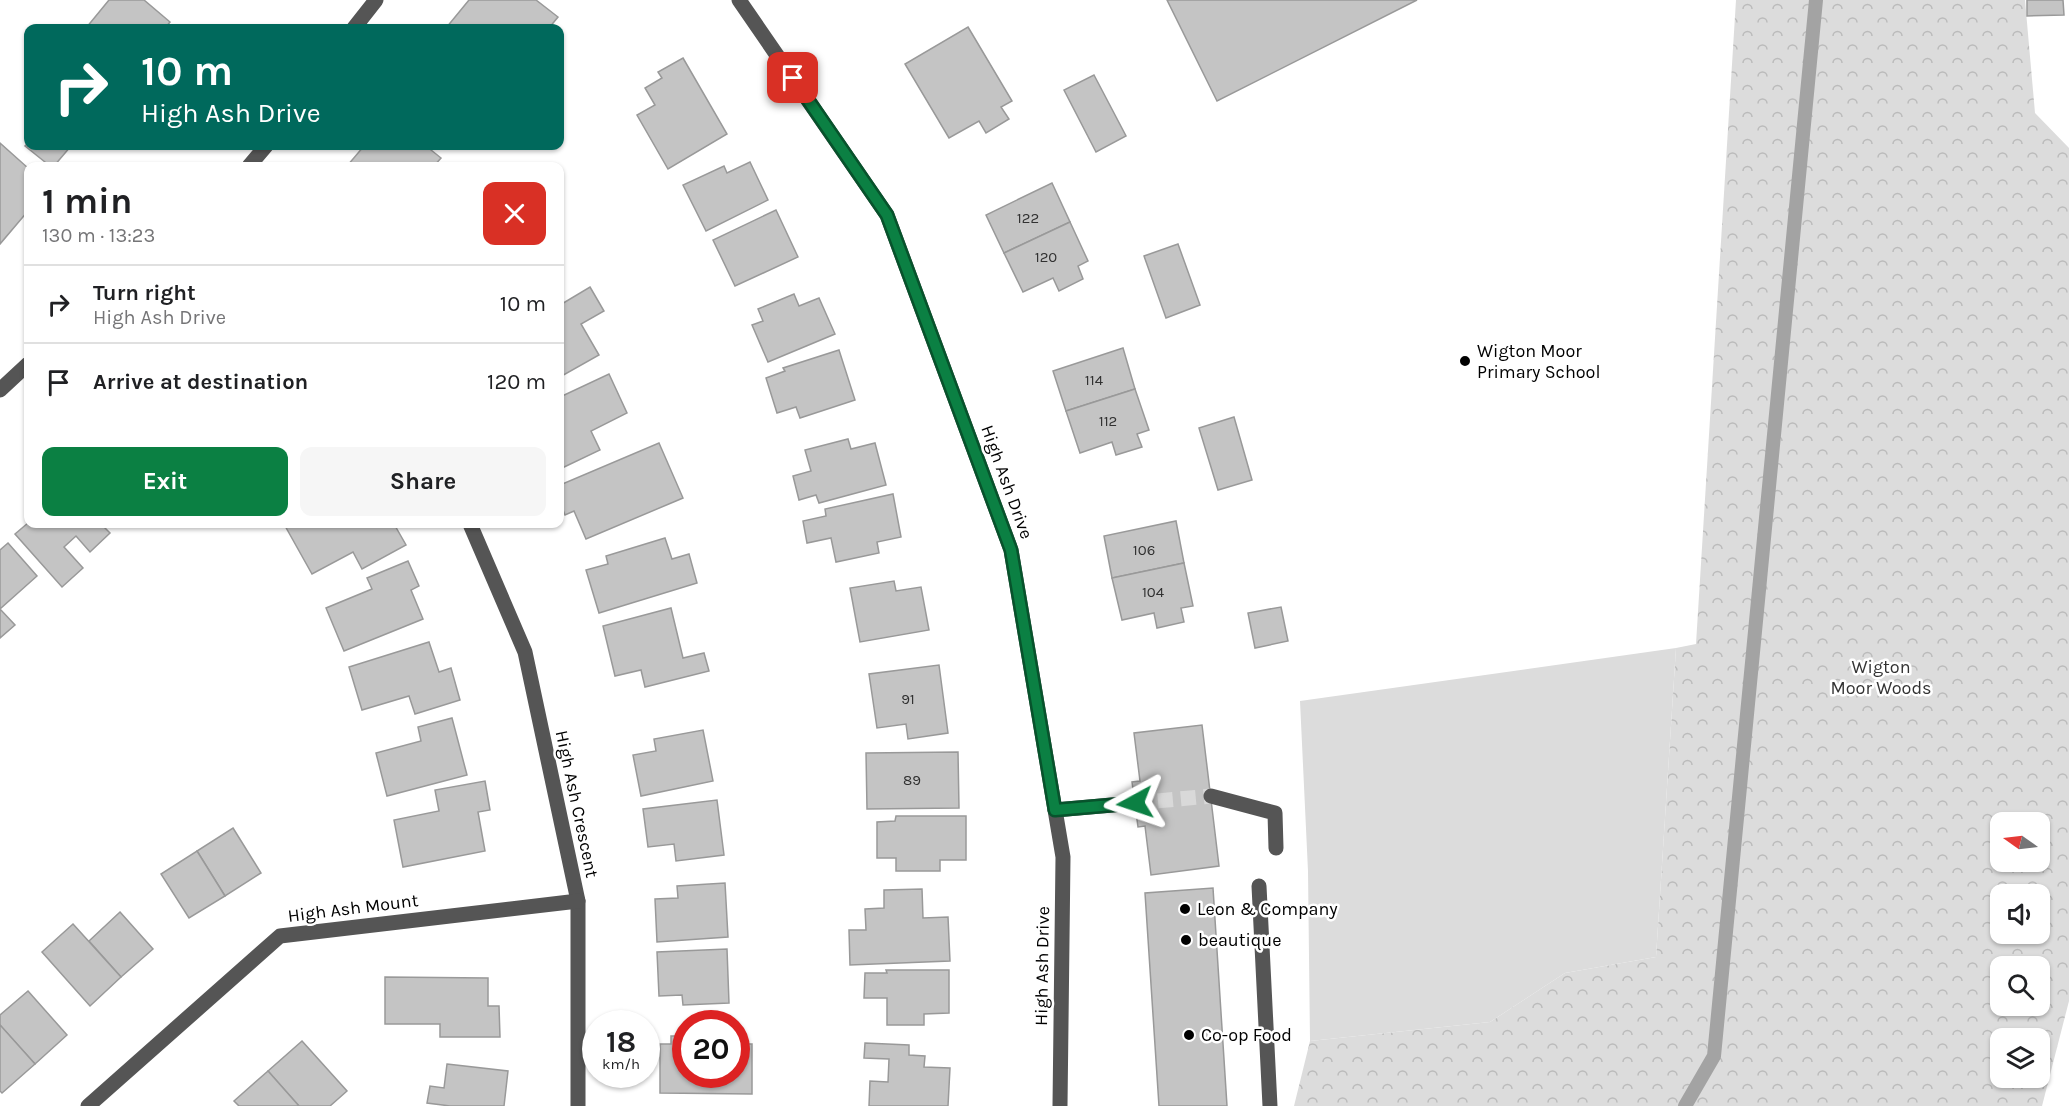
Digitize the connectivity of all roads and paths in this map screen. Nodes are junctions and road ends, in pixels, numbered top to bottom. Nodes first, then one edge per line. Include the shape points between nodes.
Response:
1 (376, 0) edge
2 (739, 0) edge
3 (357, 24) edge
4 (263, 150) edge
5 (253, 162) edge
6 (24, 368) edge
7 (0, 390) edge
8 (472, 528) edge
9 (1211, 796) tunnel mouth
10 (1135, 803) tunnel mouth
11 (1055, 810) junction
12 (1276, 848) dead end
13 (1259, 886) dead end
14 (578, 901) junction
15 (88, 1106) edge
16 (578, 1106) edge
17 (1060, 1106) edge
18 (1270, 1106) edge

1 - 3 street
2 - 11 street, High Ash Drive via 887,215 1011,550
4 - 5 street
6 - 7 street
8 - 14 street, High Ash Crescent via 525,652
9 - 12 street via 1275,813
10 - 11 street
11 - 17 street, High Ash Drive via 1063,857
13 - 18 street
14 - 15 street, High Ash Mount via 280,936
14 - 16 street, High Ash Crescent

